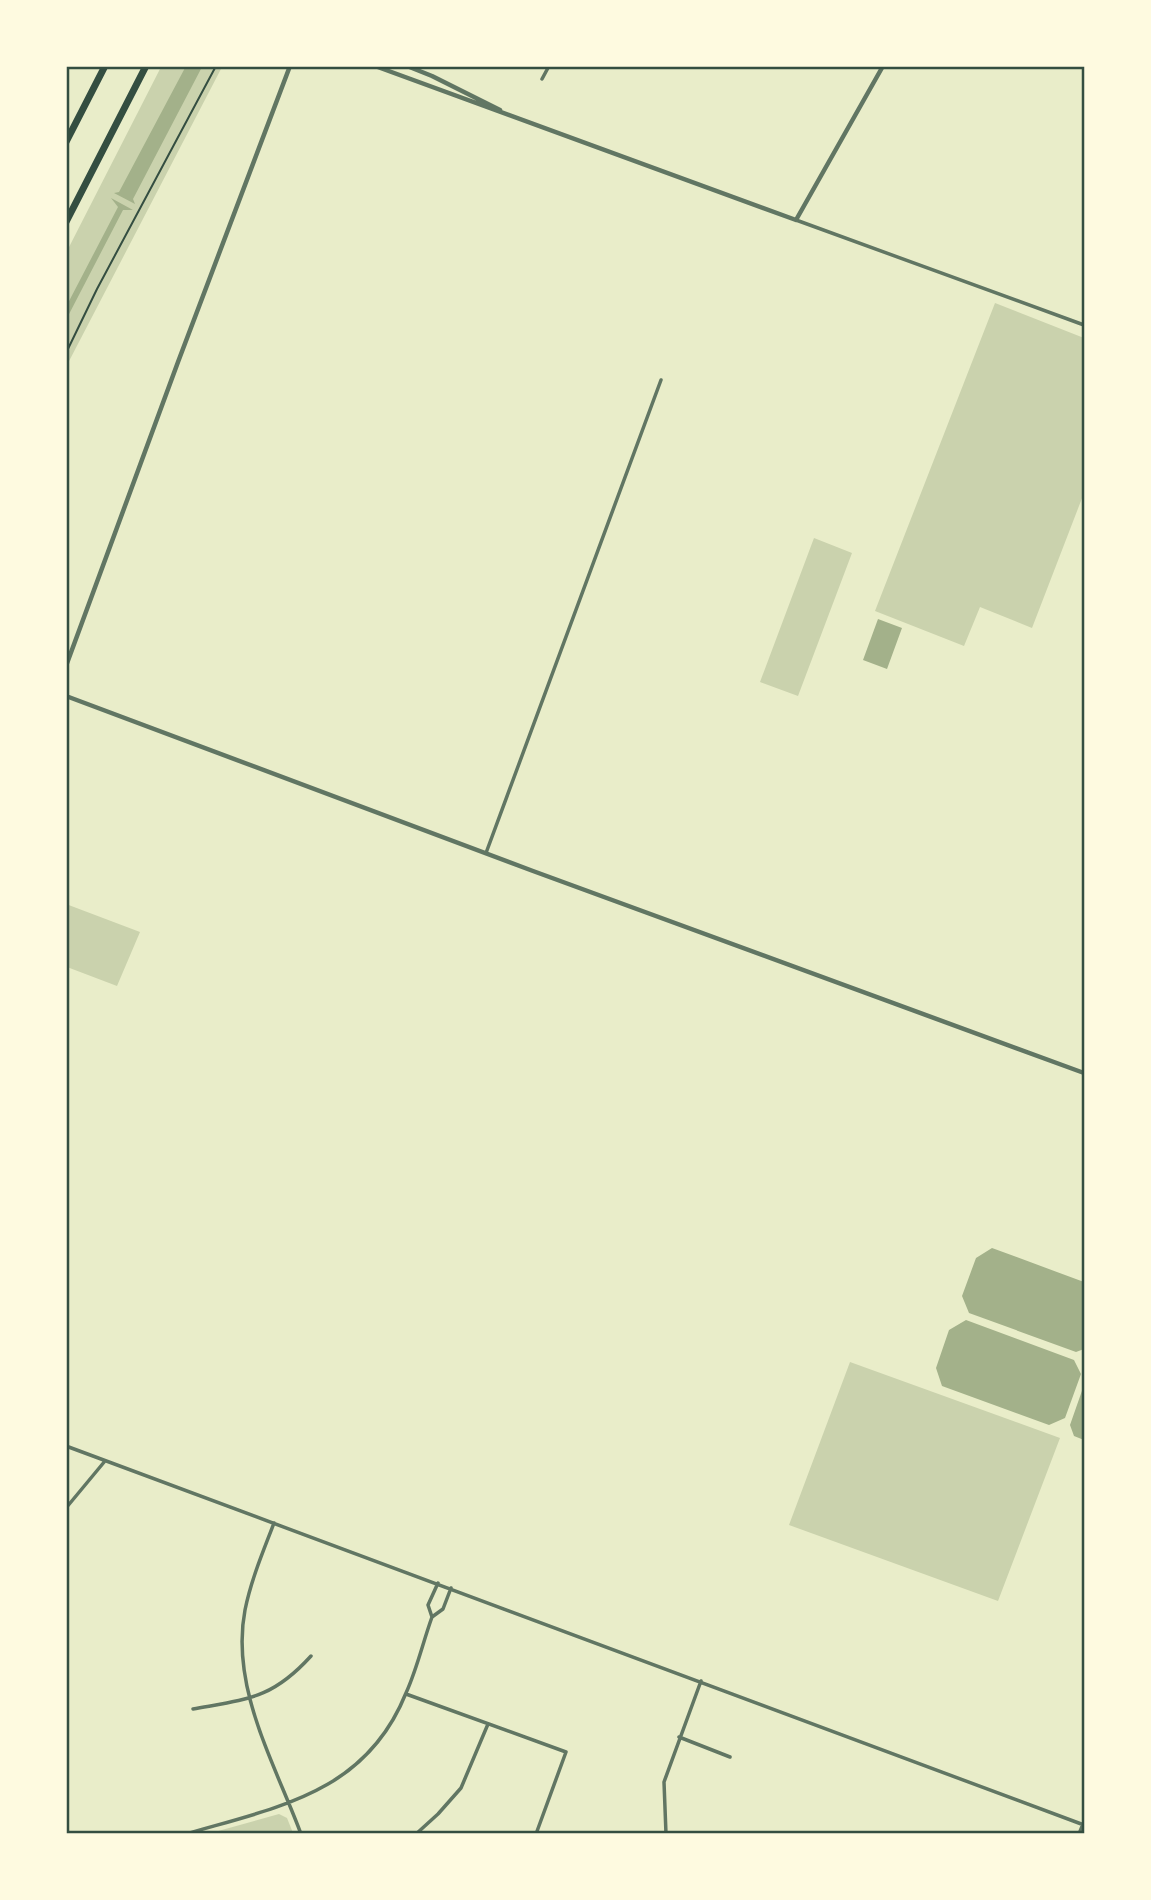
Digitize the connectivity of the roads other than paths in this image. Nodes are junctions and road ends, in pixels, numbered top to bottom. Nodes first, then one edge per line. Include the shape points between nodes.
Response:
1 (105, 66) edge
2 (146, 66) edge
3 (290, 66) edge
4 (375, 66) edge
5 (407, 66) edge
6 (549, 66) edge
7 (883, 66) edge
8 (542, 79) dead end
9 (523, 122) junction
10 (66, 142) edge
11 (796, 220) junction
12 (66, 222) edge
13 (1084, 325) edge
14 (661, 380) dead end
15 (66, 666) edge
16 (66, 696) edge
17 (486, 853) junction
18 (1084, 1073) edge
19 (66, 1446) edge
20 (106, 1461) junction
21 (66, 1508) edge
22 (274, 1523) junction
23 (438, 1583) junction
24 (451, 1588) junction
25 (432, 1617) junction
26 (311, 1656) dead end
27 (701, 1681) junction
28 (406, 1694) junction
29 (250, 1698) junction
30 (193, 1709) dead end
31 (488, 1724) junction
32 (679, 1737) junction
33 (730, 1757) dead end
34 (289, 1803) junction
35 (1084, 1824) edge
36 (186, 1833) edge
37 (301, 1833) edge
38 (416, 1833) edge
39 (536, 1833) edge
40 (666, 1833) edge
41 (1079, 1833) edge

1 - 10 highway
2 - 12 highway
3 - 15 street
4 - 9 street
5 - 9 street
6 - 8 street
7 - 11 street
9 - 11 street
11 - 13 street
14 - 17 street
16 - 17 street
17 - 18 street
19 - 20 street
20 - 21 street
20 - 22 street
22 - 23 street
22 - 29 street via 244,1612 242,1644
23 - 24 street
23 - 25 street via 428,1605
24 - 25 street via 443,1609
24 - 27 street
25 - 28 street
26 - 29 street via 282,1685
27 - 32 street
27 - 35 street
28 - 31 street
28 - 34 street via 388,1728 367,1753 317,1792
29 - 30 street
29 - 34 street
31 - 38 street via 461,1788
31 - 39 street via 566,1752
32 - 33 street
32 - 40 street via 664,1782
34 - 36 street
34 - 37 street
35 - 41 street

